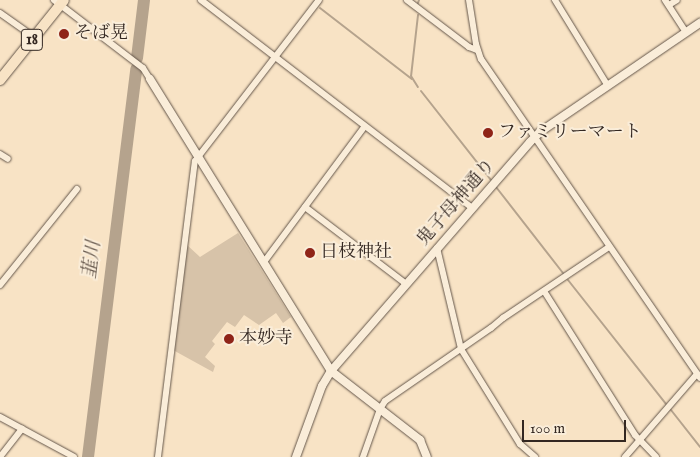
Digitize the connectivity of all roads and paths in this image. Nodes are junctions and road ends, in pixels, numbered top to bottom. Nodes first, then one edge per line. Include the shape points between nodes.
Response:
1 (201, 0) edge
2 (319, 0) edge
3 (407, 0) edge
4 (469, 0) edge
5 (555, 0) edge
6 (561, 0) edge
7 (677, 0) edge
8 (60, 2) edge
9 (667, 3) edge
10 (561, 10) junction
11 (0, 13) edge
12 (700, 22) edge
13 (686, 32) junction
14 (34, 37) junction
15 (477, 50) junction
16 (275, 56) junction
17 (150, 79) joint
18 (0, 80) edge
19 (608, 86) junction
20 (365, 126) junction
21 (535, 137) junction
22 (0, 154) edge
23 (198, 157) junction
24 (8, 159) dead end
25 (77, 189) dead end
26 (305, 207) junction
27 (472, 208) junction
28 (609, 247) junction
29 (437, 248) junction
30 (264, 262) junction
31 (406, 284) junction
32 (0, 285) edge
33 (544, 291) junction
34 (460, 349) junction
35 (331, 371) junction
36 (698, 376) edge
37 (380, 409) junction
38 (0, 417) edge
39 (22, 430) junction
40 (640, 440) junction
41 (0, 457) edge
42 (74, 457) edge
43 (158, 457) edge
44 (296, 457) edge
45 (363, 457) edge
46 (427, 457) edge
47 (536, 457) edge
48 (625, 457) edge
49 (656, 457) edge

1 - 16 street
2 - 16 street
3 - 15 street
4 - 15 street
5 - 10 street
6 - 10 street
7 - 9 street
8 - 14 main road, 18
8 - 17 street via 143,68
9 - 13 street
10 - 19 street
11 - 14 street
12 - 13 street, 鬼子母神通り
13 - 19 street, 鬼子母神通り
14 - 18 main road, 18
15 - 21 street
16 - 20 street
16 - 23 street
17 - 23 street
19 - 21 street, 鬼子母神通り
20 - 26 street
20 - 27 street
21 - 27 street, 鬼子母神通り
21 - 28 street
22 - 24 street
23 - 30 street
23 - 43 street via 182,253
25 - 32 street
26 - 30 street
26 - 31 street
27 - 29 street, 鬼子母神通り
28 - 33 street
28 - 36 street
29 - 31 street, 鬼子母神通り
29 - 34 street
30 - 35 street
31 - 35 street, 鬼子母神通り
33 - 34 street
33 - 40 street
34 - 37 street via 386,401
34 - 47 street via 520,444
35 - 37 street
35 - 44 street, 鬼子母神通り via 322,386
36 - 40 street
37 - 45 street
37 - 46 street via 420,440
38 - 39 street
39 - 41 street
39 - 42 street
40 - 48 street
40 - 49 street

